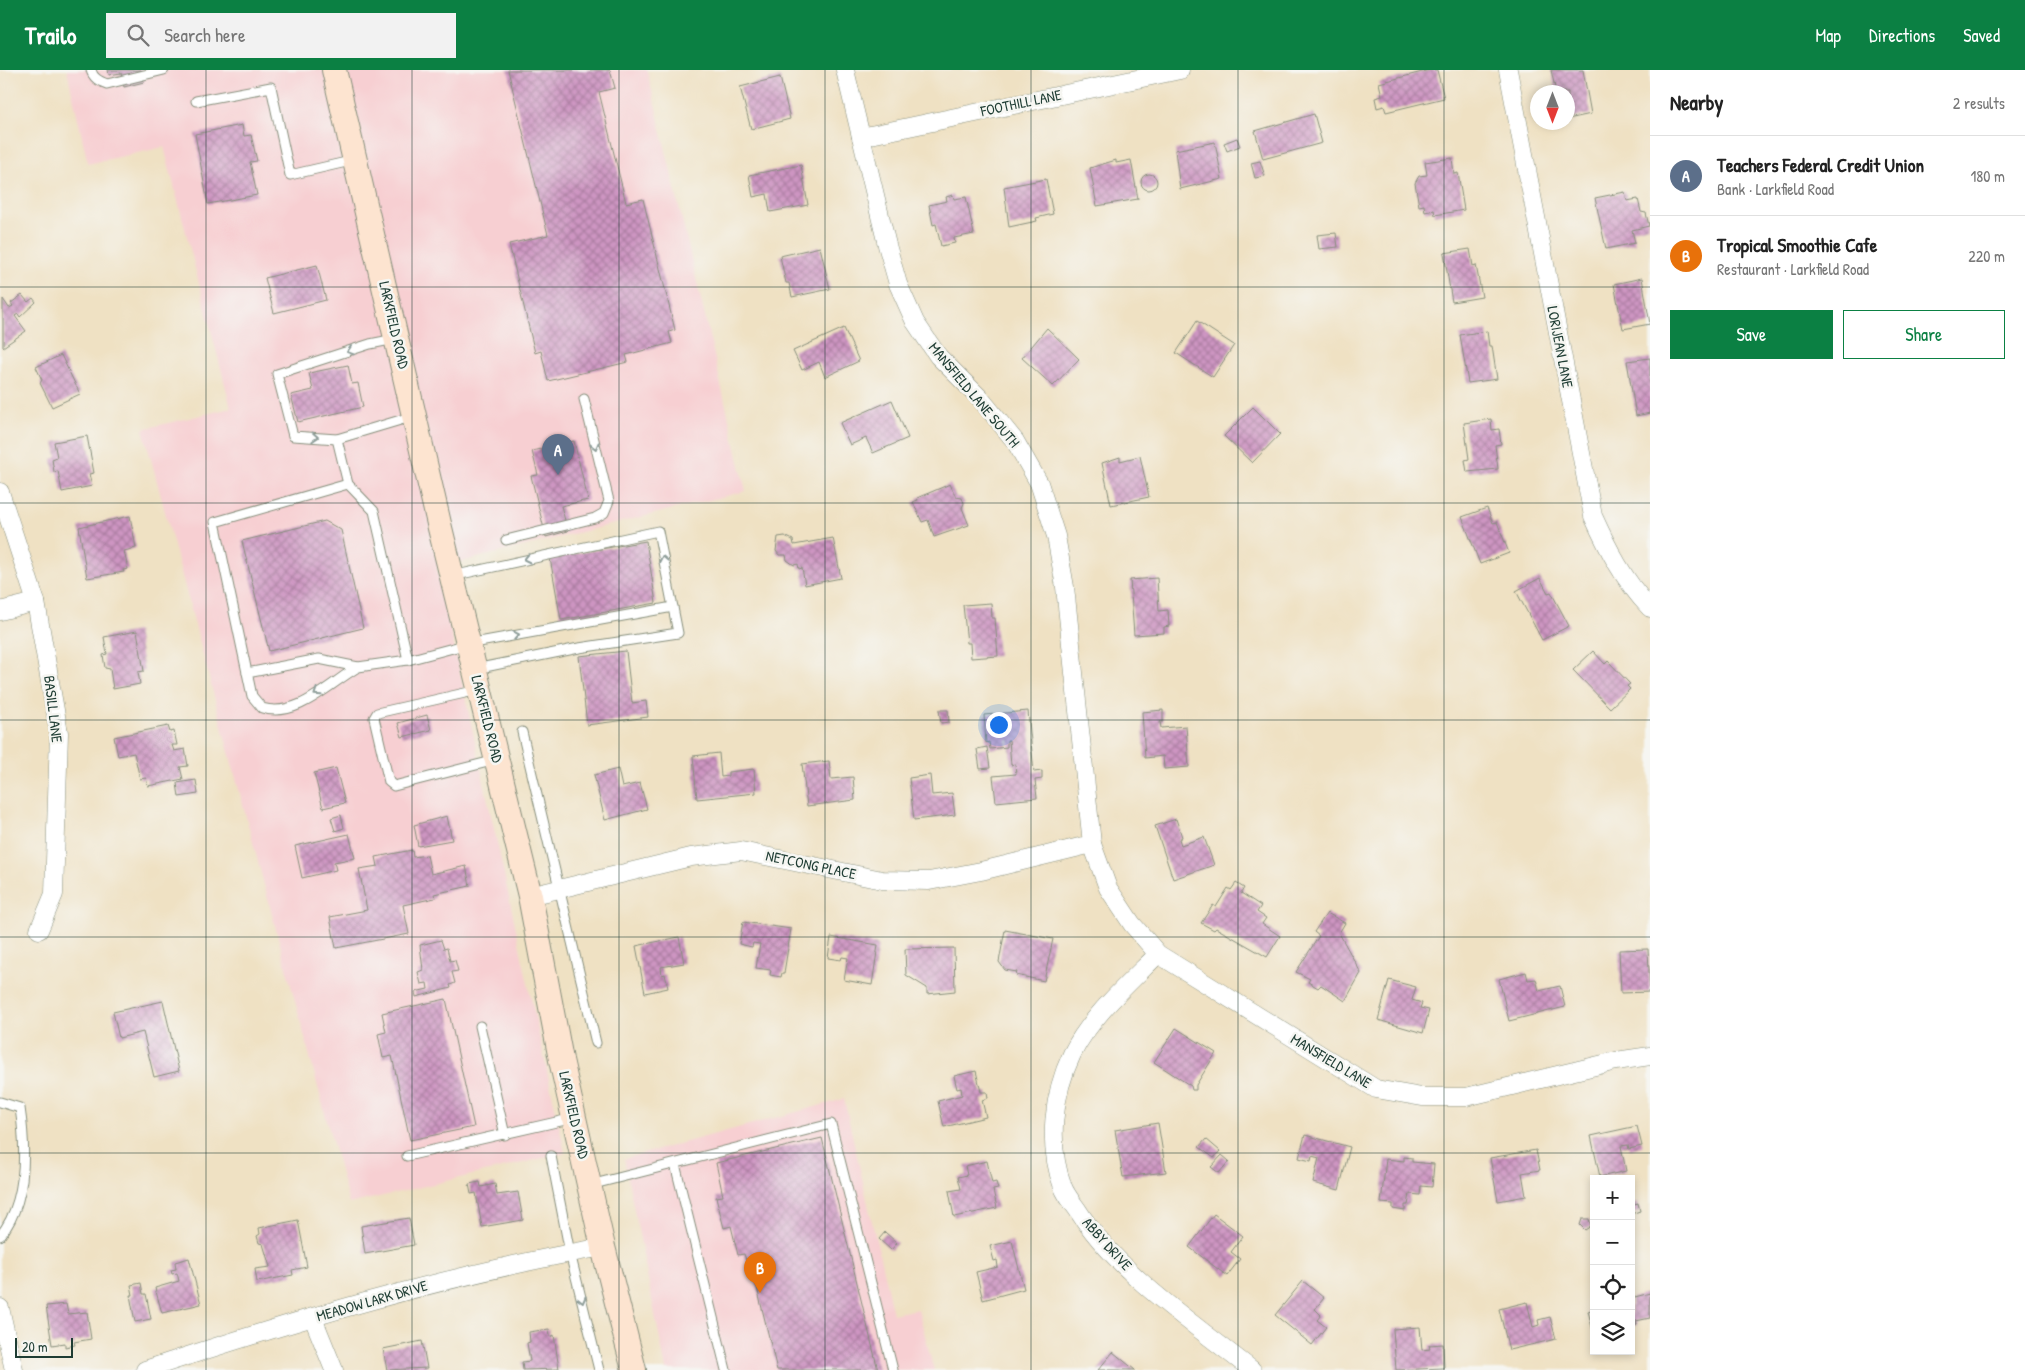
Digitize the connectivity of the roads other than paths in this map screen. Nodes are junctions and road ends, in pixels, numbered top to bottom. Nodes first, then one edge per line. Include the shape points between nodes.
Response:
1 (91, 70) edge
2 (164, 70) edge
3 (334, 70) edge
4 (845, 70) edge
5 (1180, 70) edge
6 (1508, 70) edge
7 (196, 101) dead end
8 (861, 137) junction
9 (356, 160) junction
10 (397, 338) junction
11 (584, 399) dead end
12 (414, 416) junction
13 (337, 439) junction
14 (348, 484) junction
15 (0, 492) edge
16 (506, 540) dead end
17 (452, 576) junction
18 (36, 602) junction
19 (673, 607) junction
20 (1650, 608) edge
21 (0, 611) edge
22 (468, 644) junction
23 (408, 660) junction
24 (358, 667) junction
25 (247, 673) junction
26 (477, 680) junction
27 (522, 732) dead end
28 (497, 760) junction
29 (1092, 844) junction
30 (559, 889) junction
31 (530, 896) junction
32 (39, 930) dead end
33 (1158, 954) junction
34 (480, 1026) dead end
35 (596, 1043) dead end
36 (1650, 1056) edge
37 (0, 1102) edge
38 (575, 1118) junction
39 (505, 1135) junction
40 (407, 1156) dead end
41 (551, 1156) dead end
42 (675, 1164) junction
43 (590, 1185) junction
44 (0, 1236) edge
45 (603, 1247) junction
46 (570, 1253) junction
47 (0, 1308) edge
48 (314, 1318) junction
49 (14, 1370) edge
50 (145, 1370) edge
51 (334, 1370) edge
52 (599, 1370) edge
53 (634, 1370) edge
54 (726, 1370) edge
55 (893, 1370) edge
56 (1252, 1370) edge

1 - 2 lane via 98,81 107,84
3 - 9 main road, LARKFIELD ROAD
4 - 8 street, MANSFIELD LANE SOUTH
5 - 8 street, FOOTHILL LANE
6 - 20 street, LORIJEAN LANE via 1592,516 1611,554
7 - 9 lane via 271,87 290,175
8 - 29 street, MANSFIELD LANE SOUTH via 896,276 915,322 938,356 980,398 1015,441 1039,483 1056,536 1065,587
9 - 10 main road, LARKFIELD ROAD
10 - 12 main road, LARKFIELD ROAD
10 -> 13 lane via 277,374 293,436
11 -> 16 lane via 608,501 604,513
12 - 13 lane
12 - 17 main road, LARKFIELD ROAD
13 - 14 lane
14 - 23 lane via 374,511
14 - 25 lane via 215,522
15 - 18 street, BASILL LANE
19 -> 17 lane via 658,531
17 - 22 main road, LARKFIELD ROAD
18 - 21 street
18 - 32 street, BASILL LANE via 59,733 54,894
22 -> 19 lane
19 - 26 lane via 678,633 579,648
22 - 23 lane
22 - 26 main road, LARKFIELD ROAD
23 - 24 lane
24 - 25 lane via 319,659
24 -> 25 lane via 298,706 283,710 262,708 252,696
26 - 28 main road, LARKFIELD ROAD
26 - 28 lane via 377,713 374,718 389,782 394,786
27 - 30 lane
28 - 31 main road, LARKFIELD ROAD
29 - 30 street, NETCONG PLACE via 929,881 882,880 741,851 691,857
29 - 33 street, MANSFIELD LANE via 1108,888 1132,924
30 - 31 street, NETCONG PLACE
30 - 35 lane
31 - 38 main road, LARKFIELD ROAD
33 - 36 street, MANSFIELD LANE via 1376,1089 1422,1097 1466,1097 1616,1061
33 - 56 street, ABBY DRIVE via 1105,1007 1072,1054 1056,1101 1054,1145 1063,1188 1088,1227 1125,1267
34 - 39 lane
37 - 44 lane via 20,1108 25,1142 19,1202
38 - 39 lane
38 - 43 main road, LARKFIELD ROAD
39 - 40 lane
41 - 46 lane
42 - 43 lane
42 - 54 lane
42 - 55 lane via 831,1124
43 - 45 main road, LARKFIELD ROAD
45 - 46 street, MEADOW LARK DRIVE
45 - 53 main road, LARKFIELD ROAD
46 - 48 street, MEADOW LARK DRIVE via 413,1288
46 -> 52 lane
47 - 49 street
48 - 50 street, MEADOW LARK DRIVE
48 - 51 street

